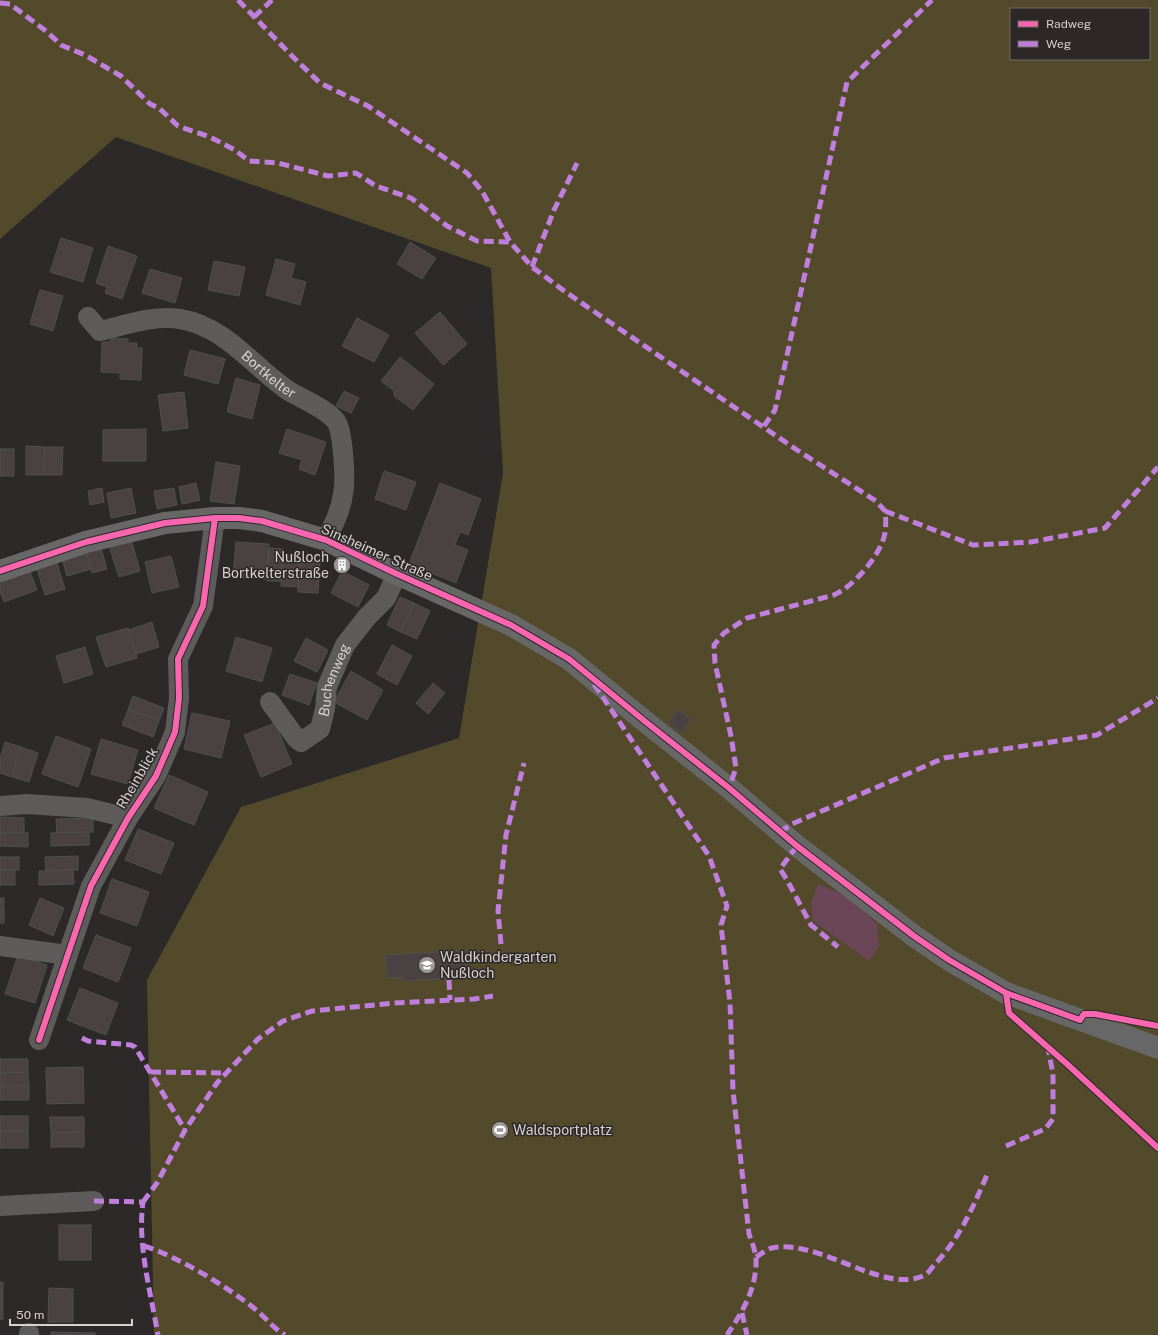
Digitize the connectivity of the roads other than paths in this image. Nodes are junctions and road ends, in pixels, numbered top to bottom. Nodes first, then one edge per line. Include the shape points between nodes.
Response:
1 (88, 316) dead end
2 (215, 518) junction
3 (326, 540) junction
4 (0, 572) edge
5 (397, 574) junction
6 (270, 702) dead end
7 (0, 806) edge
8 (128, 818) junction
9 (0, 946) edge
10 (68, 955) junction
11 (39, 1040) dead end
12 (1158, 1048) edge
13 (94, 1201) dead end
14 (0, 1206) edge

1 - 3 street, Bortkelter via 100,331 157,318 181,320 202,326 244,352 286,389 319,407 338,424 343,456 343,494
2 - 3 street, Sinsheimer Straße via 262,521
2 - 4 street, Sinsheimer Straße via 165,523 86,542
2 - 8 street, Rheinblick via 203,606 178,659 179,698 175,732 156,776
3 - 5 street, Sinsheimer Straße
5 - 6 street, Buchenweg via 386,598 367,616 345,645 327,687 320,730 301,742
5 - 12 street, Sinsheimer Straße via 511,625 569,659 797,846 949,960 1006,993
7 - 8 street, Rheinblick via 27,804 87,808
8 - 10 street, Rheinblick via 91,886
9 - 10 street
10 - 11 street, Rheinblick
13 - 14 street

